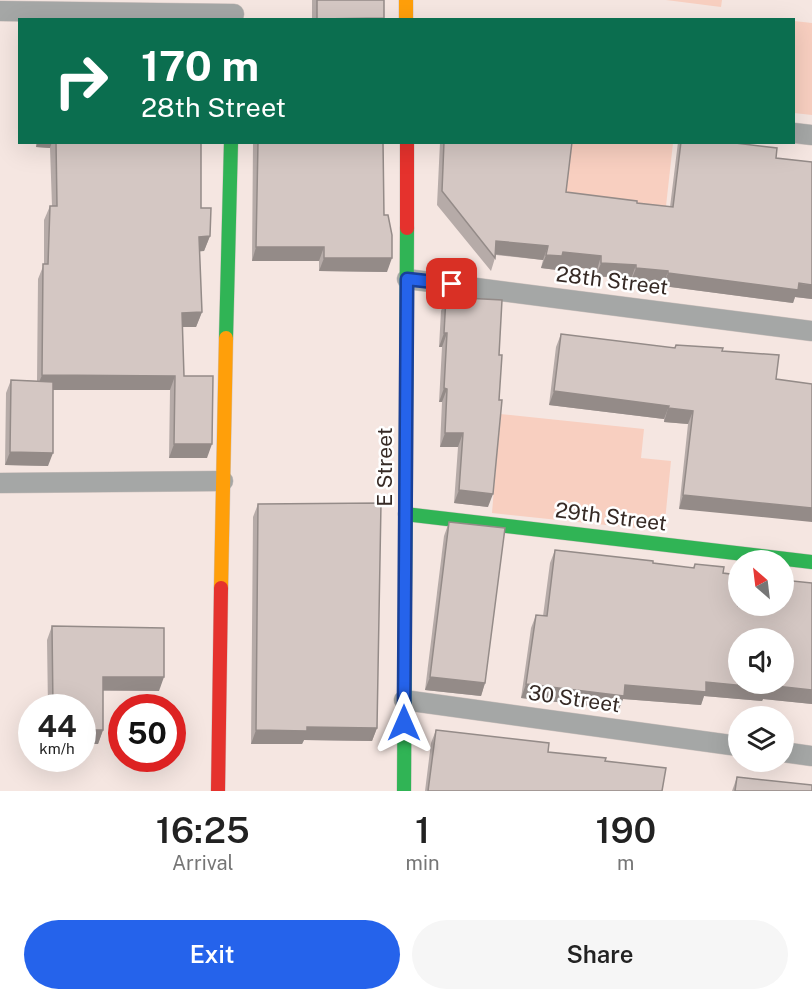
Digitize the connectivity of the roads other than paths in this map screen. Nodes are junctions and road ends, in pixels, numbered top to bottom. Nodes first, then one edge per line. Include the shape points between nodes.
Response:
1 (406, 0) edge
2 (0, 11) edge
3 (234, 11) edge
4 (406, 18) edge
5 (795, 132) edge
6 (812, 135) edge
7 (231, 144) edge
8 (408, 144) edge
9 (407, 279) junction
10 (812, 331) edge
11 (222, 481) junction
12 (0, 483) edge
13 (405, 514) junction
14 (812, 562) edge
15 (404, 700) junction
16 (728, 745) edge
17 (794, 754) edge
18 (812, 756) edge
19 (218, 791) edge
20 (404, 791) edge

1 - 4 street
2 - 3 street
5 - 6 street
7 - 11 street
8 - 9 street, E Street
9 - 10 street, 28th Street
9 - 13 street, E Street
11 - 12 street
11 - 19 street
13 - 14 street, 29th Street
13 - 15 street, E Street
15 - 16 street, 30 Street
15 - 20 street, E Street
17 - 18 street

